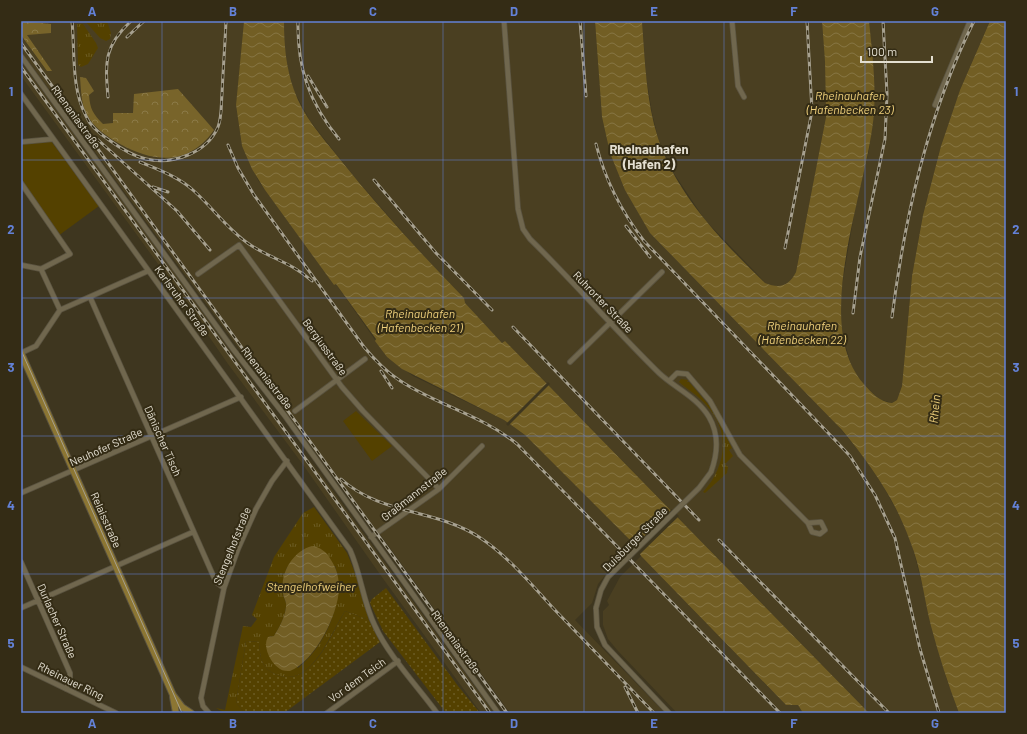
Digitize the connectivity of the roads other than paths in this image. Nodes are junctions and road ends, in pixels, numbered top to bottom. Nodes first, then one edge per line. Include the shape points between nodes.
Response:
1 (504, 21) edge
2 (732, 21) edge
3 (970, 21) edge
4 (21, 56) edge
5 (21, 94) edge
6 (744, 97) dead end
7 (935, 105) dead end
8 (53, 139) junction
9 (21, 142) edge
10 (21, 183) edge
11 (21, 265) edge
12 (41, 269) junction
13 (148, 271) junction
14 (662, 272) dead end
15 (198, 274) dead end
16 (90, 297) junction
17 (60, 310) junction
18 (610, 323) junction
19 (21, 353) edge
20 (365, 359) dead end
21 (570, 362) dead end
22 (24, 365) edge
23 (337, 380) junction
24 (669, 381) junction
25 (241, 397) junction
26 (296, 411) dead end
27 (151, 436) junction
28 (482, 446) dead end
29 (287, 461) junction
30 (73, 471) junction
31 (439, 489) junction
32 (21, 493) edge
33 (808, 524) dead end
34 (193, 532) junction
35 (371, 537) junction
36 (21, 562) edge
37 (115, 566) junction
38 (224, 588) junction
39 (38, 600) junction
40 (21, 608) edge
41 (398, 661) junction
42 (21, 667) edge
43 (66, 689) junction
44 (172, 695) junction
45 (330, 712) edge
46 (114, 713) edge
47 (176, 713) edge
48 (191, 713) edge
49 (209, 713) edge
50 (437, 713) edge
51 (498, 713) edge
52 (669, 713) edge

1 - 18 street, Ruhrorter Straße via 521,224 530,239
2 - 6 street via 738,86
3 - 7 street
4 - 35 street, Rhenaniastraße
5 - 8 street, Karlsruher Straße
8 - 9 street
8 - 13 street, Karlsruher Straße
10 - 12 street via 70,254
11 - 12 street
12 - 17 street
13 - 16 street
13 - 25 street, Karlsruher Straße
14 - 18 street
15 - 23 street, Bergiusstraße via 239,245
16 - 17 street
16 - 27 street, Dänischer Tisch
17 - 19 street via 36,346
18 - 21 street
18 - 24 street, Ruhrorter Straße
19 - 22 main road, Relaisstraße
20 - 23 street
22 - 30 main road, Relaisstraße
23 - 26 street
23 - 31 street, Bergiusstraße via 363,411
24 - 33 street via 677,373 687,374 710,401 740,455
24 - 52 street, Duisburger Straße, bridge via 697,402 711,421 717,448 711,472 699,488 608,577 596,608 597,627 605,645
25 - 27 street, Neuhofer Straße
25 - 29 street, Karlsruher Straße
27 - 30 street, Neuhofer Straße
27 - 34 street, Dänischer Tisch
28 - 31 street, Graßmannstraße
29 - 38 street, Stengelhofstraße via 256,509
29 - 41 street, Karlsruher Straße via 350,550 358,568 372,620
30 - 32 street, Neuhofer Straße
30 - 37 main road, Relaisstraße
31 - 35 street, Graßmannstraße
34 - 37 street
34 - 38 street, Dänischer Tisch via 216,582
35 - 51 street, Rhenaniastraße
36 - 39 street, Durlacher Straße
37 - 39 street
37 - 44 main road, Relaisstraße
38 - 49 street, Stengelhofstraße via 201,698
39 - 40 street
39 - 43 street, Durlacher Straße via 70,673
41 - 45 street, Vor dem Teich
41 - 50 street, Karlsruher Straße
42 - 43 street, Rheinauer Ring
43 - 46 street, Rheinauer Ring
44 - 47 main road, Relaisstraße
44 - 48 main road, Relaisstraße

